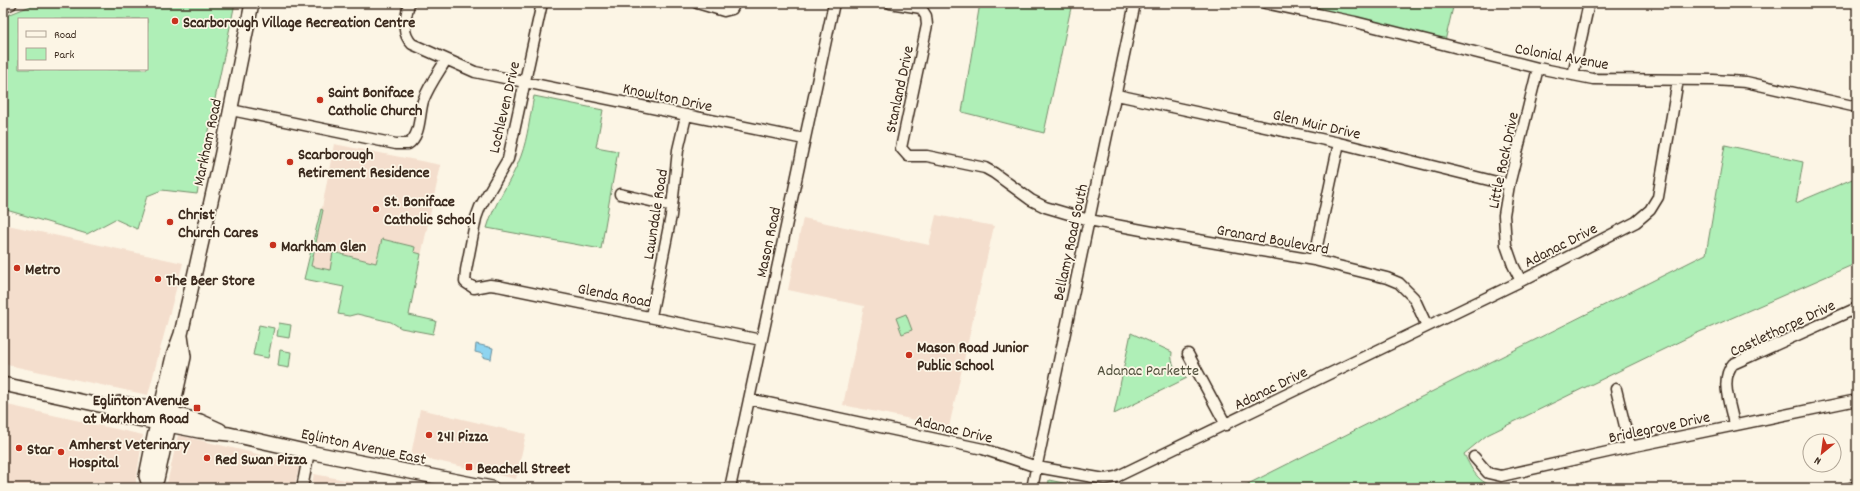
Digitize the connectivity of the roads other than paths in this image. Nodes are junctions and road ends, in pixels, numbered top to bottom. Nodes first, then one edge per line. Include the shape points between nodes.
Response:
1 (10, 3) edge
2 (252, 3) edge
3 (409, 3) edge
4 (542, 3) edge
5 (697, 3) edge
6 (735, 3) edge
7 (834, 3) edge
8 (890, 3) edge
9 (1136, 3) edge
10 (1265, 3) edge
11 (1589, 3) edge
12 (3, 6) edge
13 (446, 60) junction
14 (1538, 68) junction
15 (1573, 75) junction
16 (1678, 80) junction
17 (525, 83) junction
18 (1117, 95) junction
19 (1857, 107) edge
20 (231, 110) junction
21 (686, 116) junction
22 (804, 139) junction
23 (1339, 143) junction
24 (1509, 185) junction
25 (620, 194) dead end
26 (672, 206) junction
27 (1089, 220) junction
28 (1314, 260) junction
29 (1521, 281) junction
30 (466, 282) joint
31 (1857, 308) edge
32 (651, 316) junction
33 (1427, 326) junction
34 (761, 340) junction
35 (1188, 354) dead end
36 (3, 384) edge
37 (1616, 389) dead end
38 (749, 399) junction
39 (1857, 400) edge
40 (165, 418) junction
41 (1226, 425) junction
42 (1734, 425) junction
43 (1630, 447) junction
44 (309, 452) junction
45 (1474, 457) dead end
46 (1037, 466) junction
47 (446, 484) edge
48 (150, 488) edge
49 (302, 488) edge
50 (492, 488) edge
51 (730, 488) edge
52 (1032, 488) edge

1 - 12 main road
2 - 20 main road, Markham Road
3 - 13 street, Knowlton Drive via 404,25 408,40
4 - 17 street, Lochleven Drive
5 - 6 street via 724,12 732,9
7 - 22 street, Mason Road
8 - 27 street, Stanland Drive via 921,8 926,16 927,25 902,140 901,148 904,153 908,156 927,156 985,168 1044,207
9 - 18 street, Bellamy Road South
10 - 14 street, Colonial Avenue via 1355,22
11 - 15 street
13 - 17 street, Knowlton Drive via 475,72
13 - 20 street via 427,92 415,137 408,144 396,144
14 - 15 street, Colonial Avenue
14 - 24 street, Little Rock Drive
15 - 16 street, Colonial Avenue via 1592,79
16 - 19 street, Colonial Avenue via 1746,82
16 - 29 street, Adanac Drive via 1655,205 1636,222
17 - 21 street, Knowlton Drive
17 - 30 street, Lochleven Drive via 508,159 476,218
18 - 23 street, Glen Muir Drive
18 - 27 street, Bellamy Road South
20 - 40 main road, Markham Road via 181,334 173,356
21 - 22 street, Knowlton Drive
21 - 26 street, Lawndale Road via 678,150
22 - 34 street, Mason Road
23 - 24 street, Glen Muir Drive
23 - 28 street
24 - 29 street, Little Rock Drive via 1504,215 1506,245 1512,265
25 - 26 street
26 - 32 street, Lawndale Road
27 - 28 street, Granard Boulevard
27 - 46 street, Bellamy Road South
28 - 33 street, Granard Boulevard via 1399,282 1414,298
29 - 33 street, Adanac Drive
30 - 32 street, Glenda Road via 474,288 498,286
31 - 42 street, Castlethorpe Drive via 1733,364 1726,373 1726,382
32 - 34 street, Glenda Road
33 - 41 street, Adanac Drive
34 - 38 street, Mason Road
35 - 41 street
36 - 40 main road, Eglinton Avenue East via 108,408 117,414
37 - 43 street
38 - 46 street, Adanac Drive via 984,450
38 - 51 street, Mason Road
39 - 42 street, Bridlegrove Drive
40 - 44 main road, Eglinton Avenue East via 199,432 229,434
40 - 48 main road, Markham Road via 146,476
41 - 46 street, Adanac Drive via 1116,478 1105,479
42 - 43 street, Bridlegrove Drive
43 - 45 street, Bridlegrove Drive via 1501,476 1488,473
44 - 47 main road, Eglinton Avenue East
44 - 49 street
46 - 52 street, Bellamy Road South
47 - 50 main road, Eglinton Avenue East

